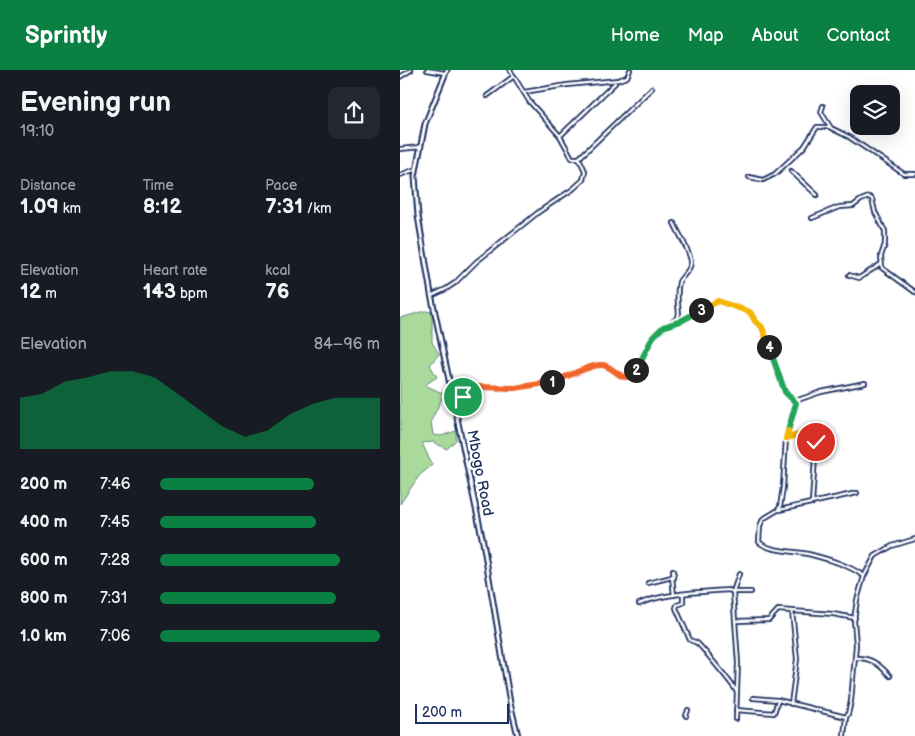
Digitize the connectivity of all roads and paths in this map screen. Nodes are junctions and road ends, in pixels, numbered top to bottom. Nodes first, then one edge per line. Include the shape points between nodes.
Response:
1 (411, 70) edge
2 (427, 70) edge
3 (510, 70) edge
4 (630, 70) edge
5 (446, 72) edge
6 (514, 76) junction
7 (400, 77) edge
8 (615, 83) dead end
9 (652, 88) dead end
10 (524, 92) junction
11 (487, 96) dead end
12 (823, 106) dead end
13 (831, 128) junction
14 (560, 136) junction
15 (422, 147) junction
16 (400, 149) edge
17 (579, 158) junction
18 (417, 168) junction
19 (791, 171) dead end
20 (915, 174) edge
21 (400, 175) edge
22 (749, 177) dead end
23 (817, 195) dead end
24 (812, 218) dead end
25 (674, 223) dead end
26 (881, 264) junction
27 (849, 275) dead end
28 (915, 292) edge
29 (431, 296) junction
30 (663, 327) junction
31 (865, 383) dead end
32 (453, 400) junction
33 (795, 401) junction
34 (786, 438) junction
35 (857, 493) dead end
36 (812, 503) junction
37 (778, 510) junction
38 (915, 539) edge
39 (673, 571) dead end
40 (739, 574) dead end
41 (864, 576) junction
42 (648, 583) dead end
43 (733, 592) junction
44 (751, 592) dead end
45 (674, 595) junction
46 (679, 595) junction
47 (683, 595) junction
48 (639, 604) dead end
49 (792, 611) junction
50 (855, 618) junction
51 (736, 621) junction
52 (855, 658) junction
53 (890, 676) dead end
54 (737, 692) junction
55 (753, 698) dead end
56 (778, 700) junction
57 (791, 704) junction
58 (688, 710) dead end
59 (736, 710) junction
60 (686, 716) dead end
61 (846, 717) junction
62 (736, 719) dead end
63 (513, 736) edge
64 (518, 736) edge
65 (844, 736) edge

1 - 7 street
2 - 5 street
3 - 6 street
4 - 10 street via 627,77 618,80
5 - 15 main road, Mbogo Road via 427,118
6 - 10 street
6 - 11 street
8 - 14 street
9 - 17 street
10 - 14 street
12 - 13 street via 821,112
13 - 20 street via 904,174
13 - 22 street via 817,127 804,147 770,178
14 - 17 street via 572,158
15 - 16 street
15 - 18 main road, Mbogo Road
17 - 29 street via 585,171 583,180 476,262 455,283
18 - 21 street
18 - 29 main road, Mbogo Road via 418,216
19 - 23 street
24 - 26 street via 839,207 853,206 865,198 872,199 885,231
25 - 30 street via 691,262 678,286 679,316
26 - 27 street via 859,278
26 - 28 street
29 - 32 main road, Mbogo Road
30 - 32 street via 653,337 631,375 619,375 608,366 598,365 553,382 515,388 478,387
30 - 33 street via 718,301 750,312 762,327 785,392
31 - 33 street
32 - 64 main road, Mbogo Road
33 - 34 street
34 - 36 street via 812,432 815,435
34 - 37 street via 783,488
35 - 36 street
36 - 37 street
37 - 41 street via 763,519 760,544 766,548 830,560 849,566
38 - 41 street via 892,546 875,556
39 - 46 street via 674,592
40 - 43 street
41 - 50 street
42 - 45 street via 672,577
43 - 44 street
43 - 47 street
43 - 51 street
45 - 46 street
45 - 48 street
46 - 47 street
47 - 54 street via 684,603 676,608 690,640 705,650
49 - 50 street
49 - 51 street via 778,610 769,620
49 - 57 street via 796,659
50 - 52 street
51 - 54 street
52 - 53 street via 874,662
52 - 61 street via 851,701
54 - 59 street
55 - 56 street
56 - 57 street
56 - 59 street via 774,712
57 - 61 street
58 - 60 street
59 - 62 street
61 - 65 street
63 - 64 street

